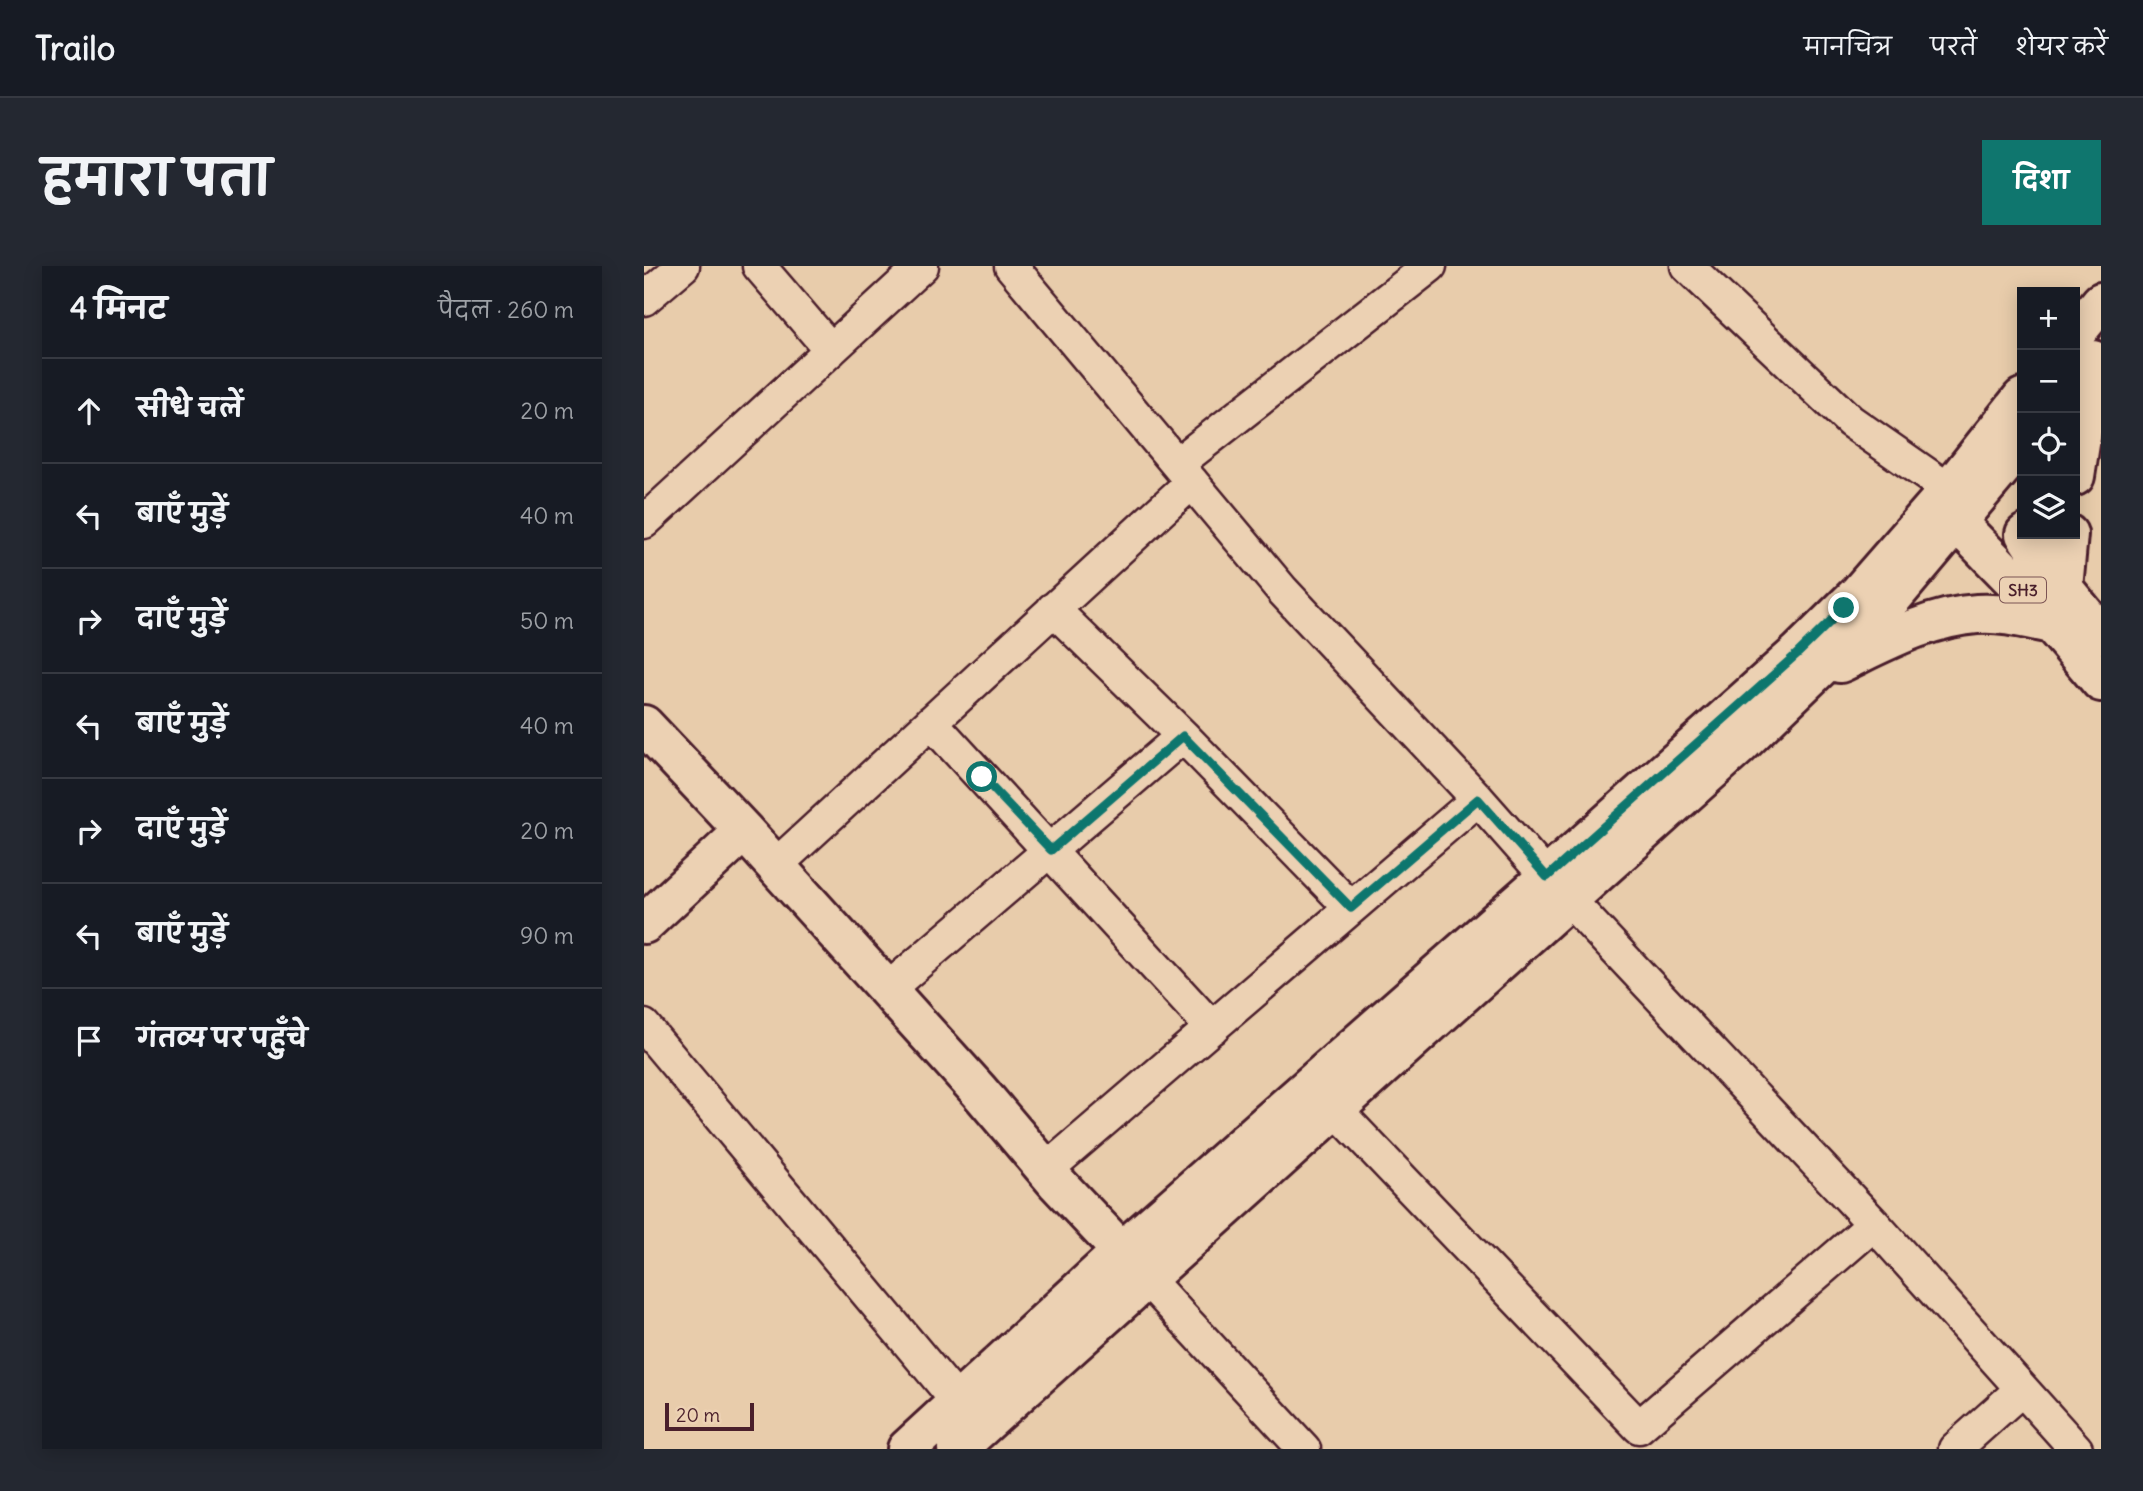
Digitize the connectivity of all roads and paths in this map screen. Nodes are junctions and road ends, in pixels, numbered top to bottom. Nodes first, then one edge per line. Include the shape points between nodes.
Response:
1 (683, 266) edge
2 (759, 266) edge
3 (922, 266) edge
4 (1011, 266) edge
5 (1430, 266) edge
6 (1687, 266) edge
7 (644, 299) edge
8 (2101, 302) edge
9 (831, 350) junction
10 (2086, 357) edge
11 (2017, 407) edge
12 (2080, 422) edge
13 (2017, 447) edge
14 (1983, 470) junction
15 (1184, 473) junction
16 (1948, 506) junction
17 (2017, 521) edge
18 (644, 522) edge
19 (2029, 539) edge
20 (2068, 539) edge
21 (2063, 588) junction
22 (1053, 609) junction
23 (2052, 624) junction
24 (2101, 634) edge
25 (1815, 674) junction
26 (2101, 682) edge
27 (931, 722) junction
28 (644, 725) edge
29 (1183, 736) junction
30 (1478, 799) junction
31 (744, 831) junction
32 (1051, 850) junction
33 (775, 866) junction
34 (1557, 888) junction
35 (1351, 908) junction
36 (644, 925) edge
37 (888, 989) junction
38 (644, 1026) edge
39 (1212, 1028) junction
40 (1335, 1109) junction
41 (1046, 1170) junction
42 (1874, 1224) junction
43 (1134, 1264) junction
44 (2022, 1389) junction
45 (958, 1402) junction
46 (907, 1449) edge
47 (957, 1449) edge
48 (1304, 1449) edge
49 (1955, 1449) edge
50 (2077, 1449) edge

1 - 7 street
2 - 9 street
3 - 9 street
4 - 15 street
5 - 15 street
6 - 16 street via 1850,421
8 - 10 main road
9 - 18 street
10 - 12 main road
11 - 14 main road
13 - 14 main road
14 - 16 main road
14 - 17 main road, SH3
15 - 22 street
15 - 30 street via 1283,591
16 - 23 main road, SH3
16 - 25 main road via 1894,596
16 - 34 main road
19 - 21 main road, SH3
20 - 21 main road
21 - 24 main road, SH3
22 - 27 street
22 - 29 street
23 - 25 main road via 1977,614 1937,622
23 - 26 main road, SH3
25 - 34 main road via 1738,747
27 - 32 street
27 - 33 street
28 - 31 main road
29 - 32 street
29 - 35 street
30 - 34 street
30 - 35 street
31 - 33 main road
31 - 36 main road
32 - 37 street
32 - 39 street
33 - 37 main road
34 - 40 main road
34 - 42 street
34 - 43 main road
35 - 39 street
37 - 41 main road
38 - 45 street
39 - 41 street
40 - 42 street via 1639,1427
40 - 43 main road
41 - 43 main road
42 - 44 street
43 - 45 main road
43 - 47 main road
43 - 48 street
44 - 49 street
44 - 50 street
45 - 46 main road

